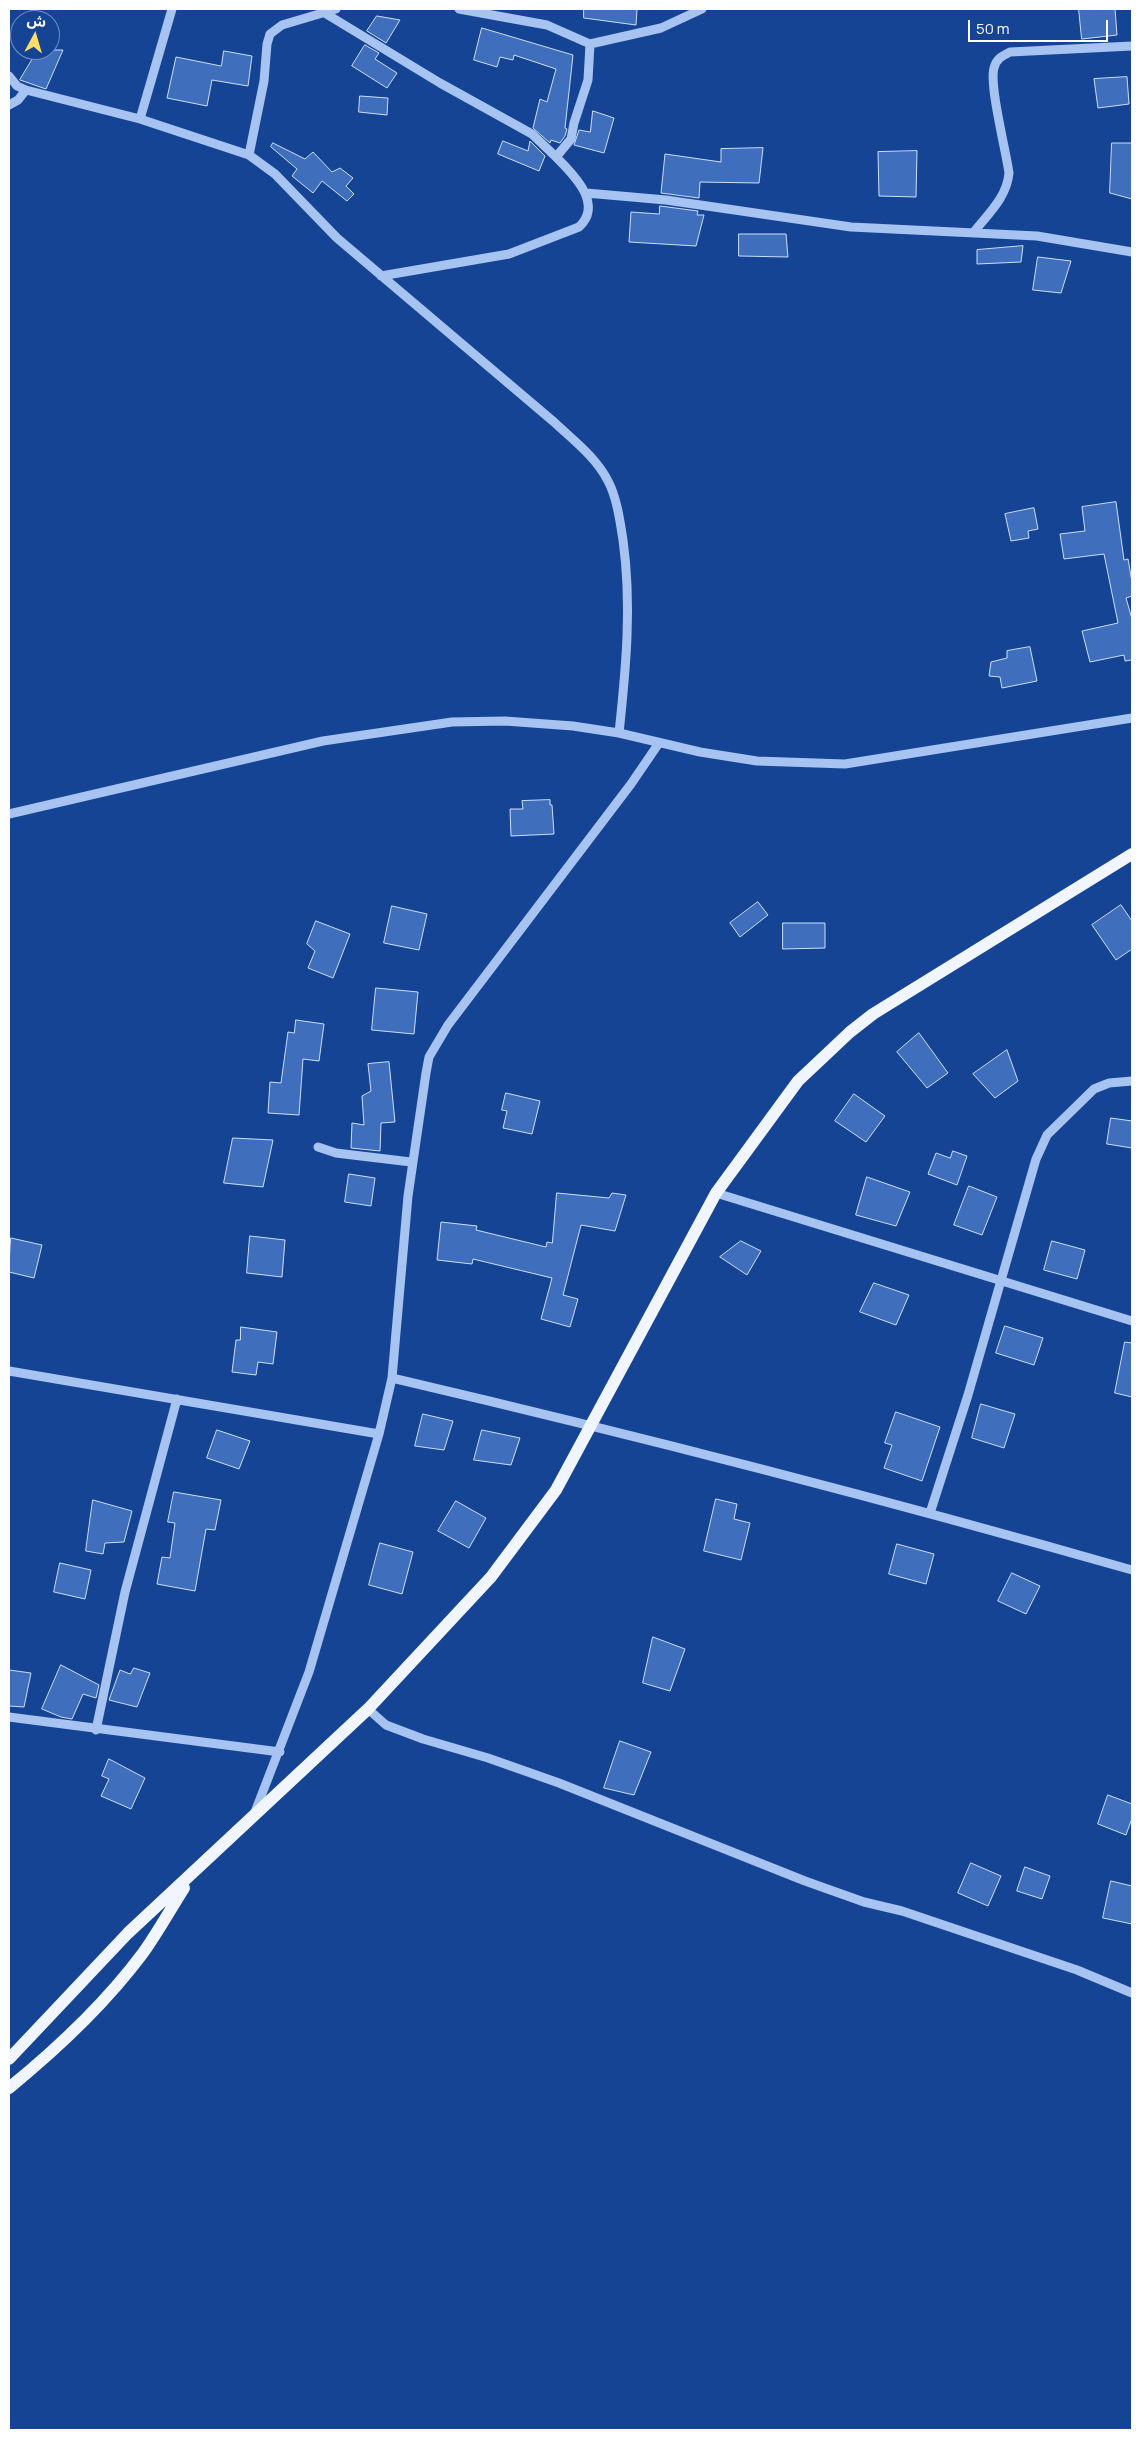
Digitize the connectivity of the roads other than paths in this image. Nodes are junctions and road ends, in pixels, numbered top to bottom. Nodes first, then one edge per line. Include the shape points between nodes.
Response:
1 (172, 9) edge
2 (336, 9) edge
3 (459, 9) edge
4 (702, 9) edge
5 (323, 12) junction
6 (590, 44) junction
7 (1132, 46) edge
8 (9, 76) edge
9 (26, 90) junction
10 (9, 105) edge
11 (140, 119) junction
12 (248, 155) junction
13 (556, 157) junction
14 (586, 193) junction
15 (973, 233) junction
16 (1132, 252) edge
17 (381, 276) junction
18 (1132, 718) edge
19 (619, 733) junction
20 (659, 743) junction
21 (9, 814) edge
22 (1132, 854) edge
23 (1132, 1081) edge
24 (318, 1148) dead end
25 (411, 1162) junction
26 (716, 1193) junction
27 (1002, 1281) junction
28 (1132, 1321) edge
29 (9, 1371) edge
30 (392, 1378) junction
31 (177, 1399) junction
32 (589, 1424) junction
33 (379, 1434) junction
34 (930, 1513) junction
35 (1132, 1570) edge
36 (368, 1709) junction
37 (9, 1717) edge
38 (96, 1730) junction
39 (280, 1752) junction
40 (252, 1817) junction
41 (193, 1873) junction
42 (1132, 1993) edge
43 (9, 2059) edge
44 (9, 2088) edge

1 - 11 street
2 - 5 street
3 - 6 street via 546,25
4 - 6 street via 661,28
5 - 12 street via 282,25 270,34 263,89
5 - 13 street via 532,134
6 - 13 street via 588,80 571,139
7 - 15 street via 1010,52 999,58 994,66 992,84 1009,173 1008,186
8 - 9 street via 17,86
9 - 10 street
9 - 11 street
11 - 12 street
12 - 17 street via 275,174 337,238
13 - 14 street
14 - 15 street via 675,201 851,227
14 - 17 street via 588,215 579,227 509,254
15 - 16 street via 1037,236
17 - 19 street via 554,422 599,466 609,482 620,520 628,609
18 - 20 street via 845,764 757,761
19 - 20 street
19 - 21 street via 574,726 505,722 419,726 323,741
20 - 25 street via 439,1038 429,1057
22 - 26 main road via 881,1009 850,1032 798,1082
23 - 27 street via 1108,1083 1094,1090 1047,1135 1036,1159
24 - 25 street
25 - 30 street
26 - 27 street
26 - 32 main road
27 - 28 street
27 - 34 street
29 - 31 street
30 - 32 street
30 - 33 street
31 - 33 street
31 - 38 street via 124,1592
32 - 34 street
32 - 36 main road via 556,1490 508,1556
33 - 39 street via 309,1672
34 - 35 street
36 - 40 main road
36 - 42 street via 386,1725 423,1739 559,1782 822,1887 1078,1970
37 - 38 street
38 - 39 street
39 - 40 street
40 - 41 main road
41 - 43 main road via 128,1933
41 - 44 main road via 143,1952 104,1999 62,2044

